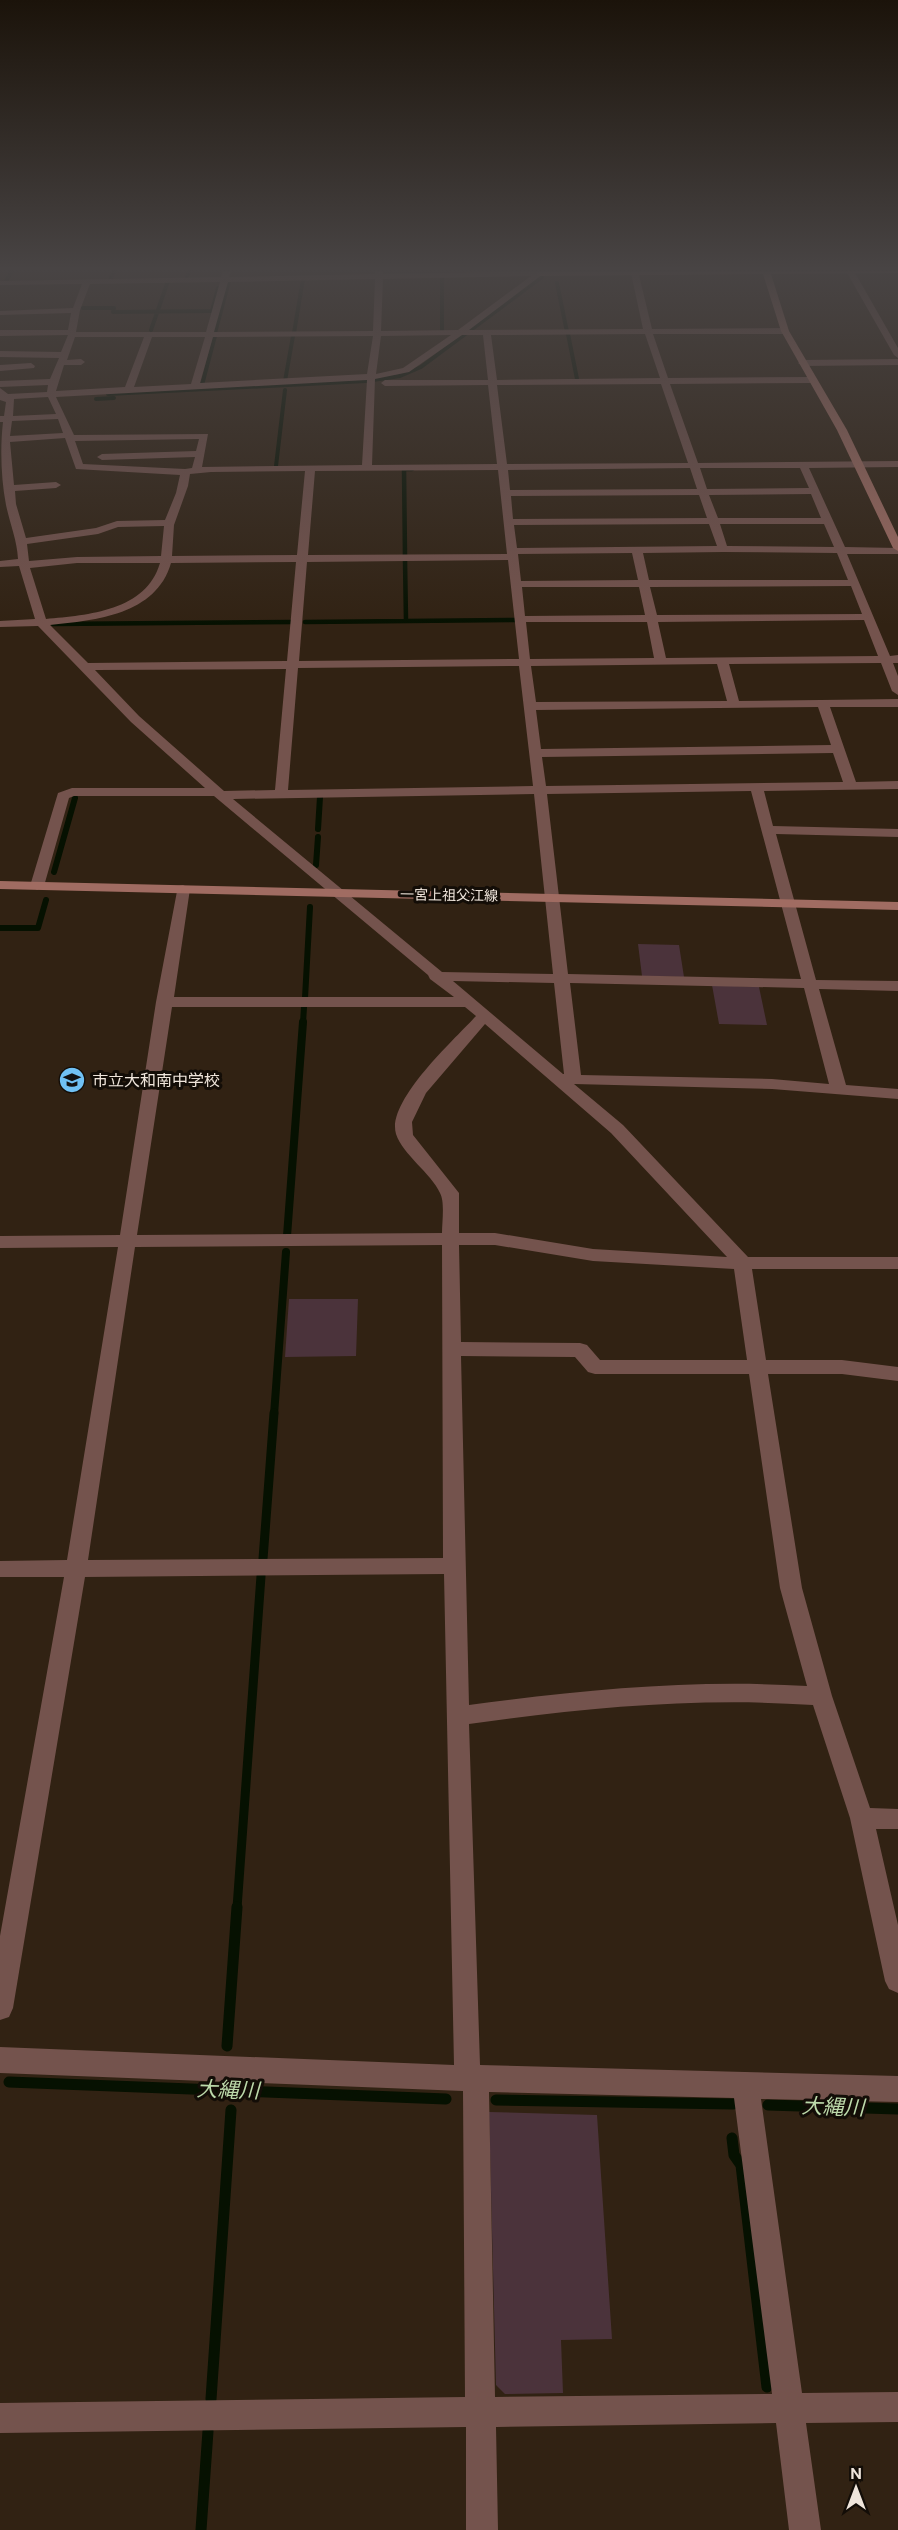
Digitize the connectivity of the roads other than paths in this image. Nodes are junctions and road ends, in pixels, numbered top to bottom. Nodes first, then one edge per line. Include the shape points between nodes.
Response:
1 (51, 389) edge
2 (160, 389) edge
3 (371, 389) edge
4 (493, 389) edge
5 (668, 389) edge
6 (818, 389) edge
7 (128, 391) joint
8 (3, 395) edge
9 (51, 395) junction
10 (62, 416) junction
11 (4, 419) edge
12 (70, 437) junction
13 (4, 447) edge
14 (200, 454) junction
15 (76, 458) junction
16 (803, 464) junction
17 (898, 464) edge
18 (693, 465) junction
19 (860, 465) junction
20 (503, 466) junction
21 (367, 467) junction
22 (310, 468) junction
23 (191, 471) junction
24 (5, 475) edge
25 (56, 485) dead end
26 (11, 488) junction
27 (815, 491) junction
28 (703, 492) junction
29 (506, 493) junction
30 (5, 504) edge
31 (119, 509) dead end
32 (828, 520) junction
33 (713, 521) junction
34 (509, 522) junction
35 (169, 523) junction
36 (117, 524) junction
37 (22, 542) junction
38 (723, 549) junction
39 (637, 550) junction
40 (840, 550) junction
41 (898, 550) edge
42 (513, 554) junction
43 (303, 559) junction
44 (165, 561) junction
45 (0, 564) edge
46 (24, 564) junction
47 (855, 582) junction
48 (516, 584) junction
49 (643, 584) junction
50 (868, 617) junction
51 (650, 618) junction
52 (521, 619) junction
53 (41, 622) junction
54 (0, 624) edge
55 (885, 659) junction
56 (898, 659) edge
57 (722, 661) junction
58 (661, 662) junction
59 (526, 663) junction
60 (292, 665) junction
61 (84, 667) junction
62 (898, 691) edge
63 (898, 703) edge
64 (734, 704) junction
65 (823, 704) junction
66 (531, 706) junction
67 (838, 749) junction
68 (536, 753) junction
69 (898, 785) edge
70 (851, 786) junction
71 (756, 787) junction
72 (540, 790) junction
73 (219, 793) junction
74 (280, 794) junction
75 (768, 830) junction
76 (898, 833) edge
77 (0, 885) edge
78 (37, 886) junction
79 (183, 889) junction
80 (340, 892) junction
81 (551, 897) junction
82 (789, 904) junction
83 (898, 906) edge
84 (435, 976) junction
85 (562, 978) junction
86 (810, 983) junction
87 (898, 986) edge
88 (164, 1002) junction
89 (466, 1002) junction
90 (483, 1017) junction
91 (566, 1079) junction
92 (839, 1089) junction
93 (898, 1094) edge
94 (450, 1239) junction
95 (0, 1242) edge
96 (129, 1242) junction
97 (742, 1261) junction
98 (898, 1263) edge
99 (452, 1350) junction
100 (759, 1365) junction
101 (898, 1374) edge
102 (454, 1566) junction
103 (76, 1568) junction
104 (0, 1569) edge
105 (821, 1696) junction
106 (458, 1716) junction
107 (862, 1818) junction
108 (898, 1819) edge
109 (898, 1981) edge
110 (0, 2008) edge
111 (0, 2060) edge
112 (471, 2078) junction
113 (746, 2085) junction
114 (898, 2089) edge
115 (898, 2407) edge
116 (789, 2408) junction
117 (479, 2412) junction
118 (0, 2418) edge
119 (482, 2530) edge
120 (804, 2530) edge

1 - 9 street
2 - 7 street
3 - 21 street
4 - 20 street
5 - 18 street
6 - 19 main road
7 - 9 street
8 - 9 street
8 - 11 street via 11,401
9 - 10 street
10 - 11 street
10 - 12 street
11 - 13 street
12 - 13 street
12 - 14 street via 205,436
12 - 15 street
13 - 24 street
14 - 15 street
14 - 23 street
15 - 23 street via 79,467
16 - 18 street
16 - 19 street
16 - 27 street
17 - 19 street
18 - 20 street
18 - 28 street
19 - 41 main road
20 - 21 street
20 - 29 street
21 - 22 street
22 - 23 street
22 - 43 street
23 - 35 street
24 - 26 street
25 - 26 street
26 - 30 street
27 - 28 street
27 - 32 street
28 - 29 street
28 - 33 street
29 - 34 street
30 - 37 street
31 - 36 street
32 - 33 street
32 - 40 street
33 - 34 street
33 - 38 street
34 - 42 street
35 - 36 street
35 - 44 street
36 - 37 street via 98,531
37 - 46 street
38 - 39 street
38 - 40 street
39 - 42 street
39 - 49 street
40 - 41 street
40 - 47 street
42 - 43 street
42 - 48 street
43 - 44 street
43 - 60 street
44 - 46 street
44 - 53 street via 155,584 135,603
45 - 46 street
46 - 53 street
47 - 49 street
47 - 50 street
48 - 49 street
48 - 52 street
49 - 51 street
50 - 51 street
50 - 55 street
51 - 52 street
51 - 58 street
52 - 59 street
53 - 54 street
53 - 61 street
55 - 56 street
55 - 57 street
55 - 62 street
57 - 58 street
57 - 64 street
58 - 59 street
59 - 60 street
59 - 66 street
60 - 61 street
60 - 74 street
61 - 73 street via 135,719
63 - 65 street
64 - 65 street
64 - 66 street
65 - 67 street
66 - 68 street
67 - 68 street
67 - 70 street
68 - 72 street
69 - 70 street
70 - 71 street
71 - 72 street
71 - 75 street
72 - 74 street
72 - 81 street
73 - 74 street
73 - 78 street via 72,792 63,796
73 - 80 street
75 - 76 street
75 - 82 street
77 - 78 main road, 一宮上祖父江線
78 - 79 main road, 一宮上祖父江線
79 - 80 main road, 一宮上祖父江線
79 - 88 street
80 - 81 main road, 一宮上祖父江線
80 - 84 street
81 - 82 main road, 一宮上祖父江線
81 - 85 street
82 - 83 main road, 一宮上祖父江線
82 - 86 street
84 - 85 street
84 - 89 street
85 - 86 street
85 - 91 street
86 - 87 street
86 - 92 street
88 - 89 street
88 - 96 street
89 - 90 street
90 - 91 street
90 - 94 street via 418,1092 406,1111 403,1125 405,1136 450,1193
91 - 92 street
91 - 97 street
92 - 93 street
94 - 96 street
94 - 97 street via 495,1239 531,1248 618,1258
94 - 99 street
95 - 96 street
96 - 103 street
97 - 98 street
97 - 100 street
99 - 100 street via 580,1350 595,1367
99 - 102 street
100 - 101 street via 842,1367
100 - 105 street via 791,1588
102 - 103 street
102 - 106 street
103 - 104 street
103 - 110 street
105 - 106 street via 684,1693 562,1702
105 - 107 street
106 - 112 street
107 - 108 street
107 - 109 street
111 - 112 street
112 - 113 street
112 - 117 street
113 - 114 street
113 - 116 street
115 - 116 street
116 - 117 street
116 - 120 street
117 - 118 street
117 - 119 street

